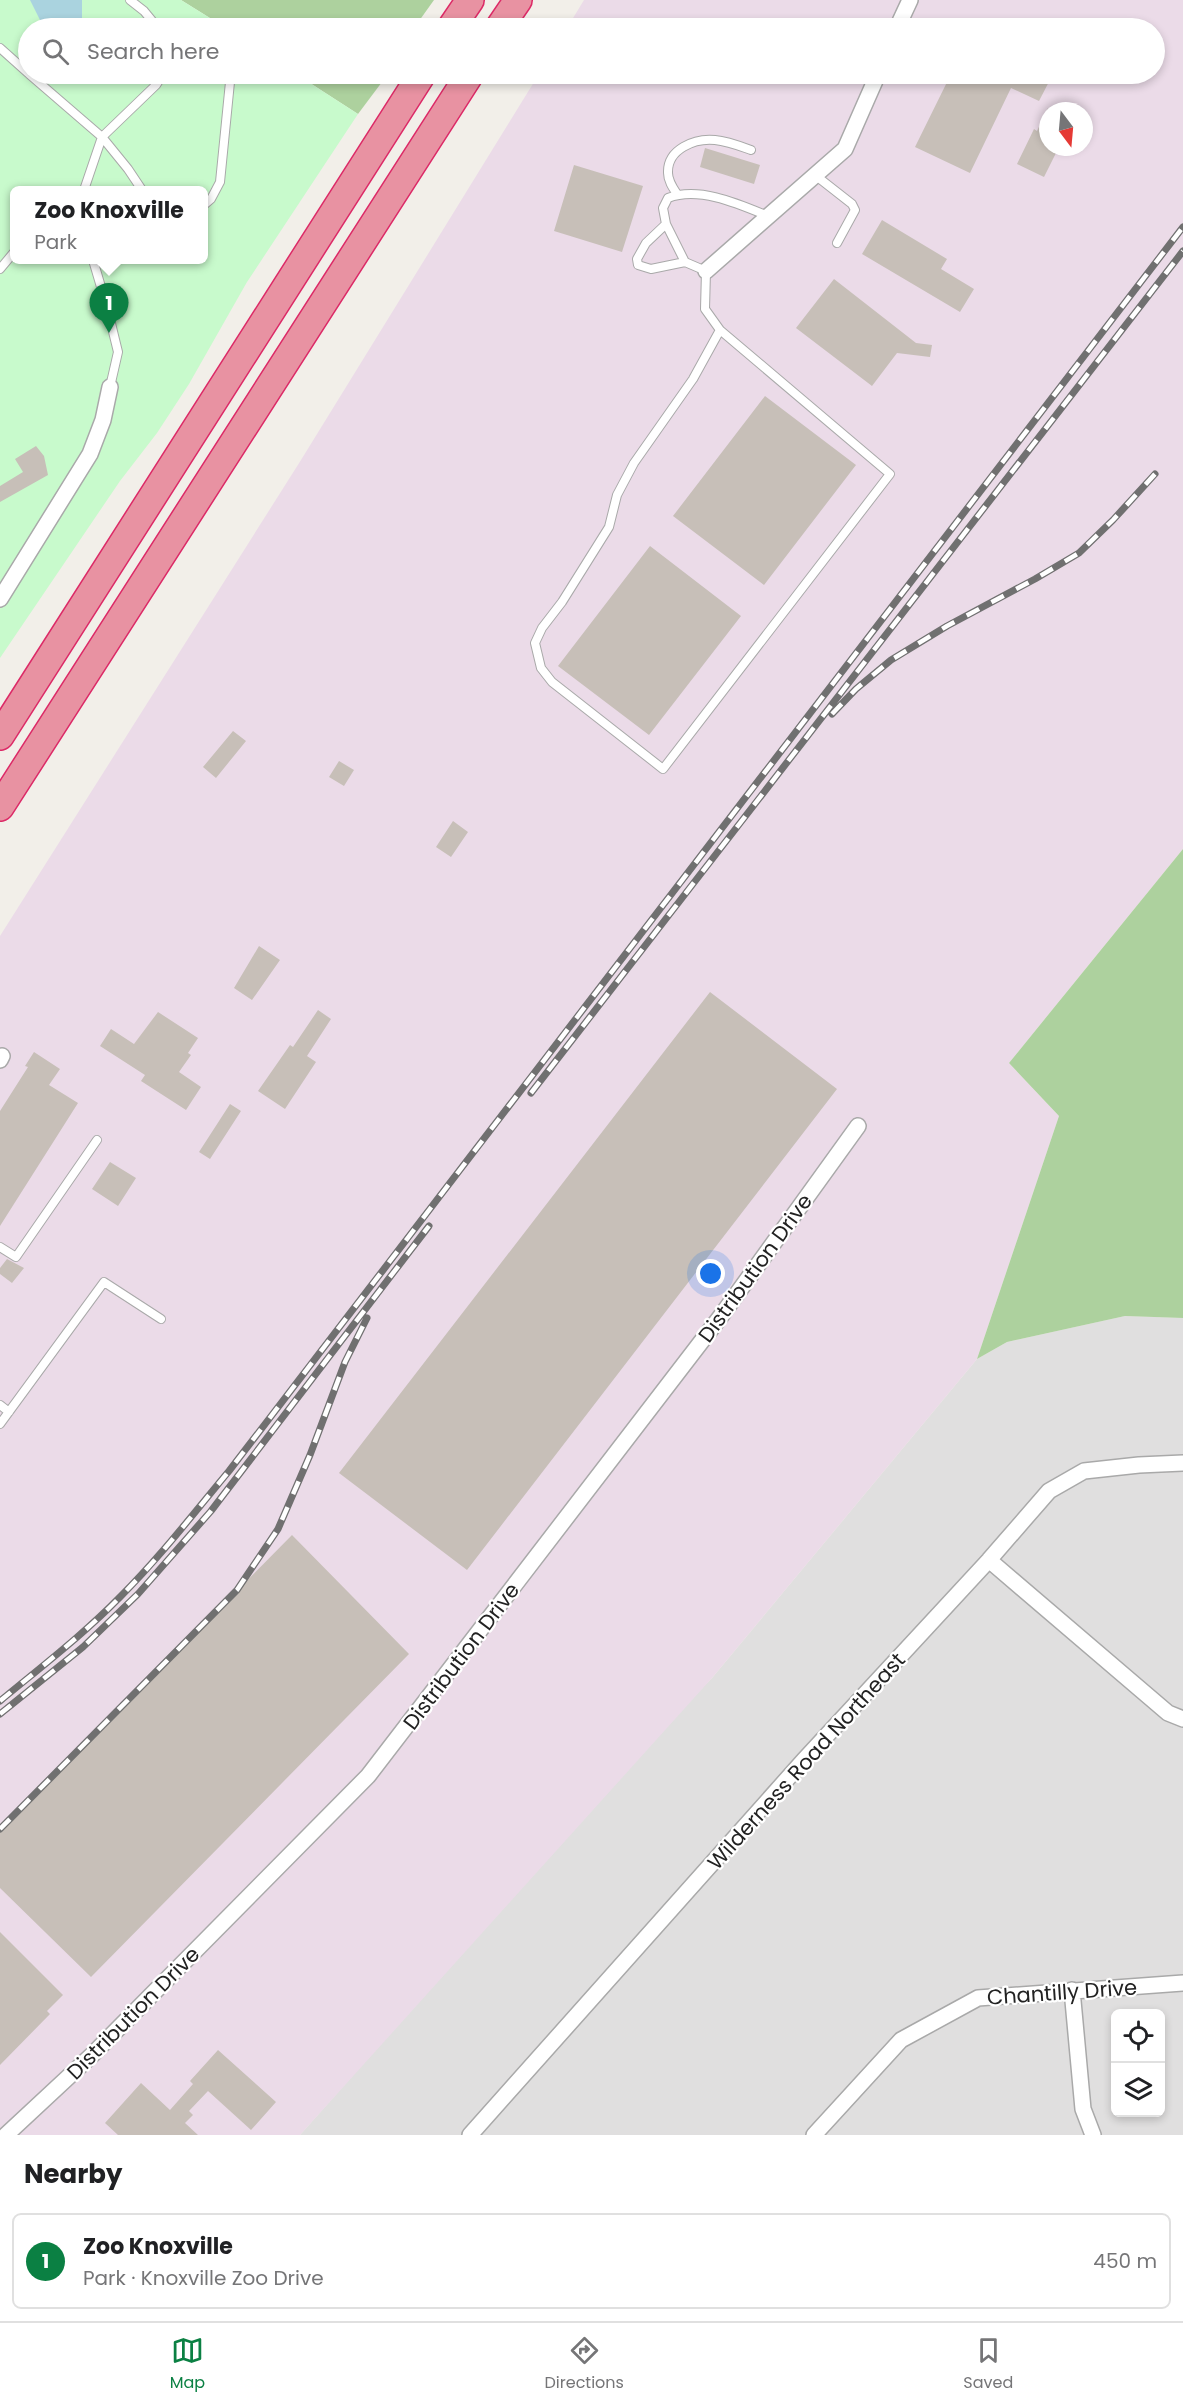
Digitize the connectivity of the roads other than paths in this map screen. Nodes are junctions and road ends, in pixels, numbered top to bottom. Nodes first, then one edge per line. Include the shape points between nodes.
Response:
1 (130, 0) edge
2 (470, 0) edge
3 (518, 0) edge
4 (910, 0) edge
5 (150, 18) edge
6 (458, 18) edge
7 (506, 18) edge
8 (902, 18) edge
9 (0, 48) edge
10 (18, 64) edge
11 (42, 84) edge
12 (157, 84) edge
13 (230, 84) edge
14 (416, 84) edge
15 (464, 84) edge
16 (874, 84) edge
17 (102, 137) junction
18 (751, 150) dead end
19 (814, 176) junction
20 (85, 186) edge
21 (139, 186) edge
22 (677, 194) junction
23 (208, 202) edge
24 (768, 216) junction
25 (666, 224) junction
26 (837, 243) dead end
27 (10, 257) edge
28 (685, 262) junction
29 (94, 264) edge
30 (0, 269) edge
31 (705, 271) junction
32 (720, 330) junction
33 (110, 387) joint
34 (0, 599) edge
35 (0, 736) edge
36 (0, 807) edge
37 (858, 1126) dead end
38 (97, 1140) dead end
39 (0, 1247) edge
40 (161, 1319) dead end
41 (0, 1405) edge
42 (9, 1412) junction
43 (0, 1424) edge
44 (1183, 1463) edge
45 (989, 1560) junction
46 (1183, 1719) edge
47 (1183, 1983) edge
48 (1072, 1990) junction
49 (6, 2135) edge
50 (470, 2135) edge
51 (814, 2135) edge
52 (1093, 2135) edge

1 - 5 lane
2 - 6 highway
3 - 7 highway
4 - 8 street
9 - 10 lane
11 - 17 lane
12 - 17 lane
13 - 23 lane via 220,182
14 - 35 highway
15 - 36 highway
16 - 19 street via 845,149
17 - 20 lane
17 - 21 lane
18 - 22 lane via 715,140 691,142 673,156 668,172
19 - 24 street
19 - 26 lane via 845,197 855,210
22 - 24 lane via 693,193
22 - 25 lane via 668,198 663,208
24 - 31 street
25 - 28 lane
25 - 28 lane via 646,243 638,265 648,269
27 - 30 lane
28 - 31 lane
29 - 33 lane via 118,352
31 - 32 lane via 705,309
32 - 32 lane via 693,379 634,463 617,495 609,527 535,643 541,668 552,682 663,769 890,474
33 - 34 street via 90,454
37 - 49 street, Distribution Drive via 722,1316 369,1776 92,2055
38 - 39 lane via 16,1257
40 - 42 lane via 104,1282
41 - 42 lane
42 - 43 lane
44 - 45 street, Wilderness Road Northeast via 1084,1471 1049,1491
45 - 46 street via 1168,1713
45 - 50 street, Wilderness Road Northeast via 804,1760
47 - 48 street, Chantilly Drive
48 - 51 street, Chantilly Drive via 978,1998 901,2040
48 - 52 street via 1083,2109

